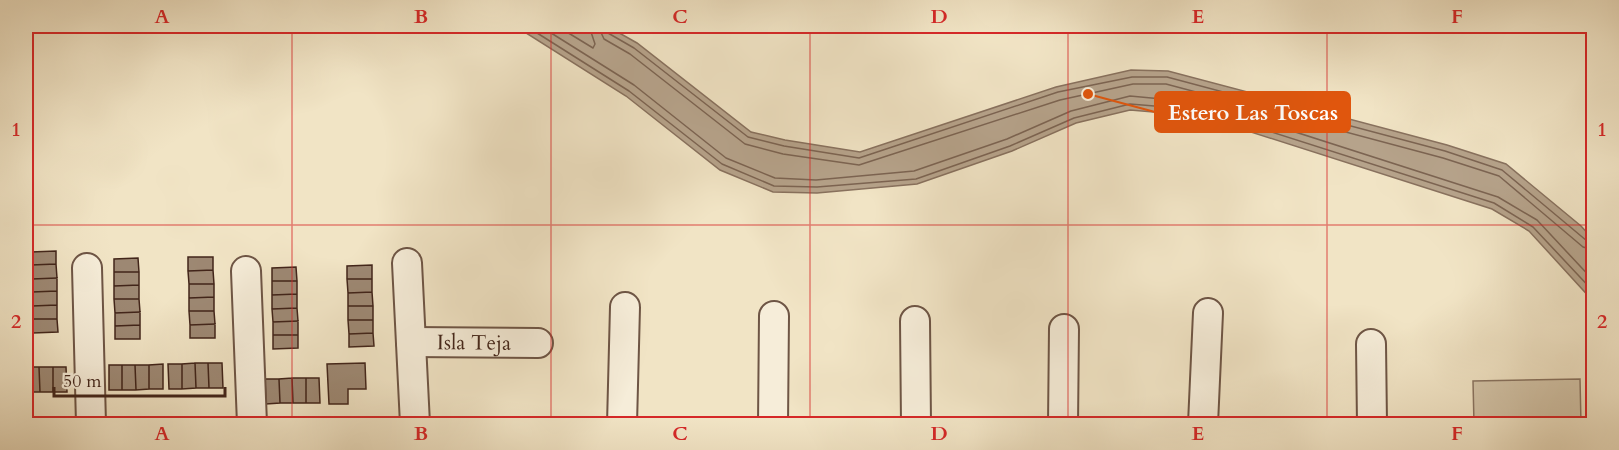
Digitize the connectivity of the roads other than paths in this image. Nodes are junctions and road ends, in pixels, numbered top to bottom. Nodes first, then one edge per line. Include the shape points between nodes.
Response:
1 (407, 262) dead end
2 (87, 268) dead end
3 (246, 271) dead end
4 (625, 307) dead end
5 (1208, 313) dead end
6 (774, 316) dead end
7 (915, 321) dead end
8 (1064, 329) dead end
9 (411, 342) junction
10 (538, 343) dead end
11 (1371, 344) dead end
12 (91, 424) edge
13 (252, 424) edge
14 (415, 424) edge
15 (622, 424) edge
16 (773, 424) edge
17 (916, 424) edge
18 (1063, 424) edge
19 (1203, 424) edge
20 (1372, 424) edge

1 - 9 street
2 - 12 street
3 - 13 street
4 - 15 street
5 - 19 street
6 - 16 street
7 - 17 street
8 - 18 street
9 - 10 street, Isla Teja
9 - 14 street
11 - 20 street

